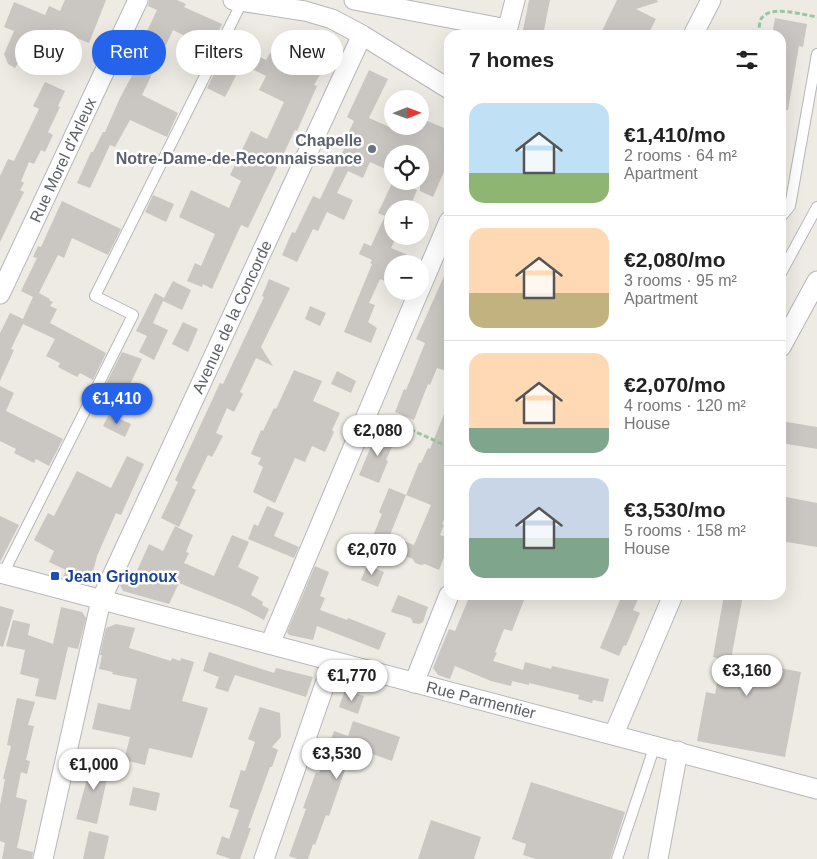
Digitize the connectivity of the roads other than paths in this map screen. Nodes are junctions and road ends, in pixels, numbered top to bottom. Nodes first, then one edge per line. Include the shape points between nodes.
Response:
1 (138, 0) edge
2 (354, 0) edge
3 (514, 0) edge
4 (711, 0) edge
5 (238, 1) edge
6 (507, 30) edge
7 (509, 30) edge
8 (696, 30) edge
9 (362, 35) junction
10 (817, 54) edge
11 (444, 86) edge
12 (817, 207) edge
13 (786, 211) edge
14 (444, 233) edge
15 (786, 264) edge
16 (429, 269) edge
17 (817, 281) edge
18 (0, 294) edge
19 (416, 300) edge
20 (786, 339) edge
21 (2, 574) edge
22 (101, 600) junction
23 (447, 600) edge
24 (671, 600) edge
25 (270, 644) junction
26 (333, 661) junction
27 (414, 683) junction
28 (614, 734) junction
29 (655, 746) junction
30 (678, 751) junction
31 (817, 788) edge
32 (42, 859) edge
33 (264, 859) edge
34 (617, 859) edge
35 (658, 859) edge

1 - 18 street, Rue Morel d'Arleux
2 - 6 street
3 - 7 street
4 - 8 street
5 - 9 street via 305,11 332,19
5 - 21 lane via 95,296 133,315
9 - 11 street
9 - 22 street, Avenue de la Concorde
10 - 13 lane via 790,206
12 - 15 lane
14 - 16 street
17 - 20 street
19 - 25 street
21 - 22 street, Rue Parmentier
22 - 25 street, Rue Parmentier
22 - 32 street, Avenue de la Concorde
23 - 27 street
24 - 28 street
25 - 26 street, Rue Parmentier
26 - 27 street, Rue Parmentier
26 - 33 street
27 - 28 street, Rue Parmentier
28 - 29 street, Rue Parmentier
29 - 30 street, Rue Parmentier
29 - 34 lane
30 - 31 street, Rue Parmentier
30 - 35 street

